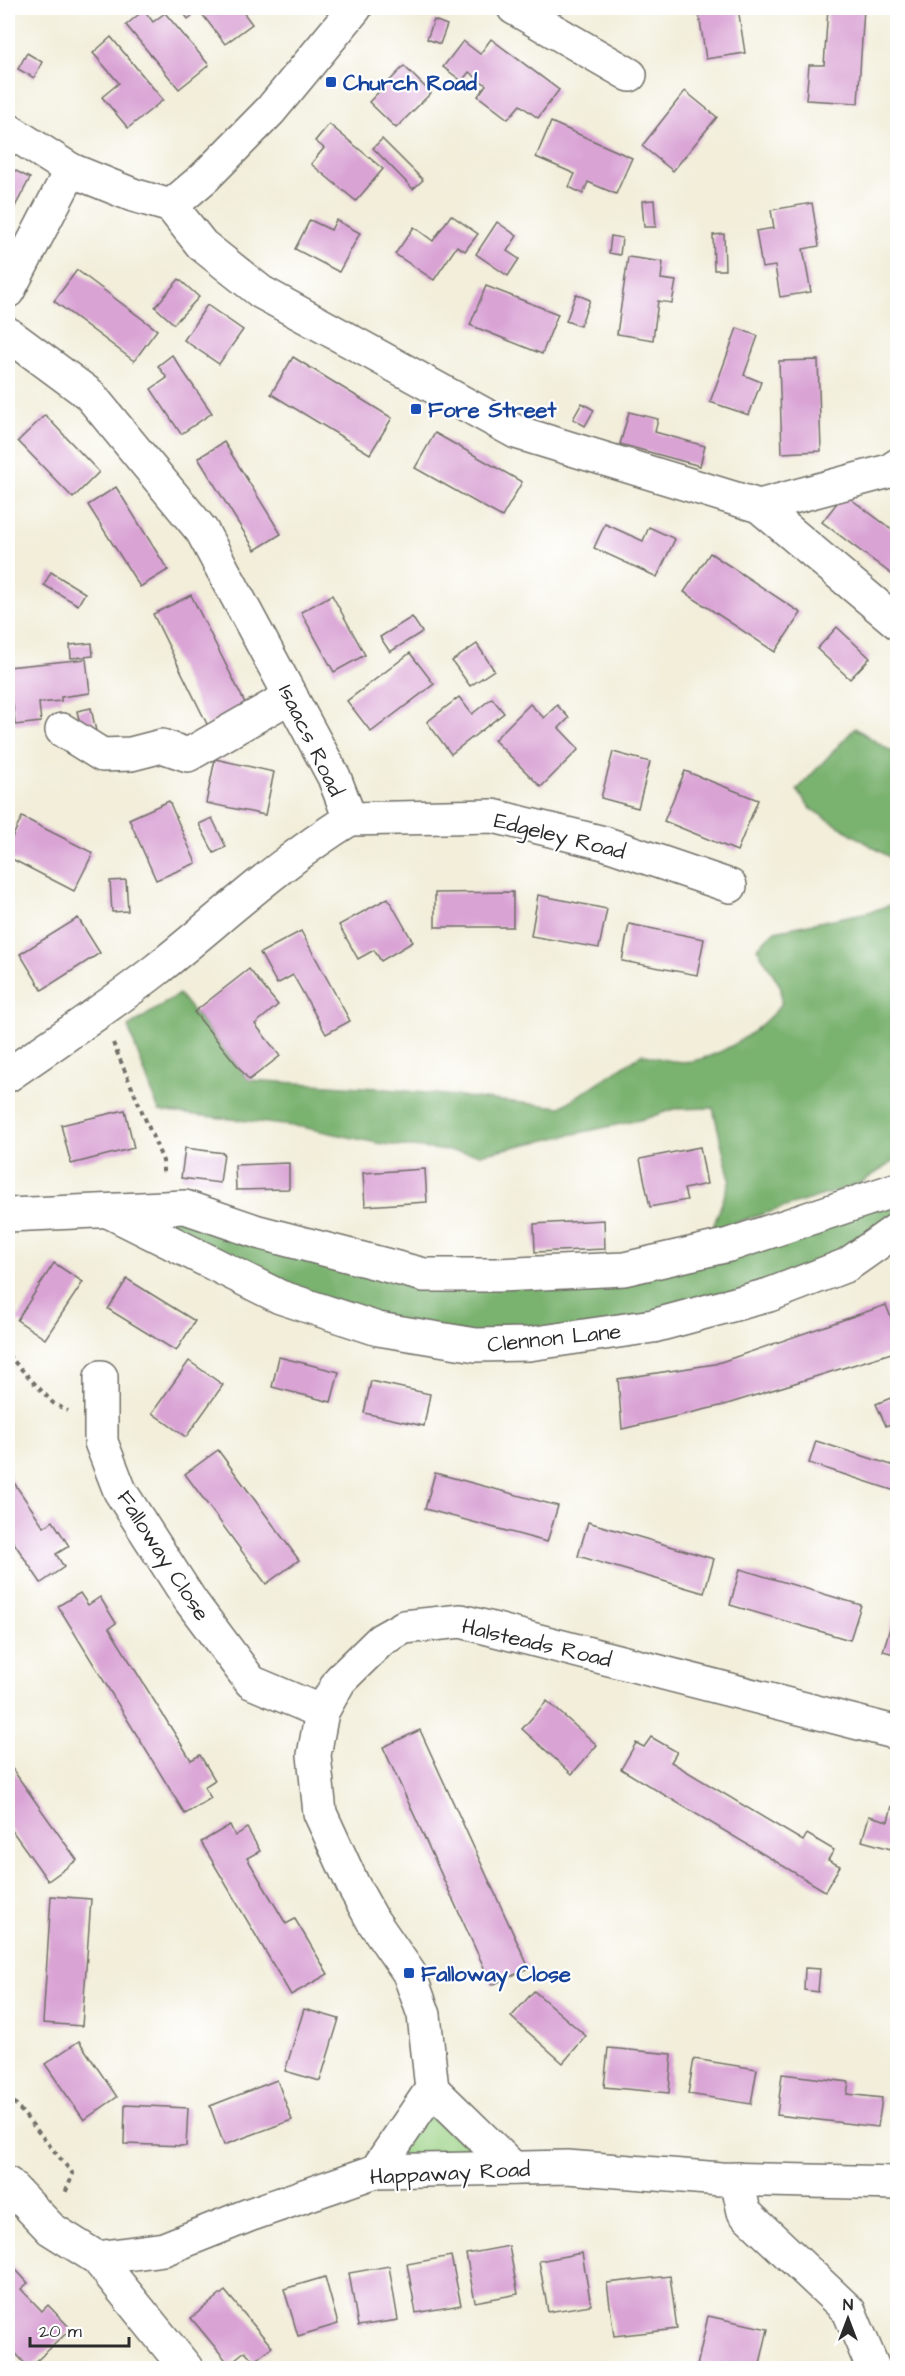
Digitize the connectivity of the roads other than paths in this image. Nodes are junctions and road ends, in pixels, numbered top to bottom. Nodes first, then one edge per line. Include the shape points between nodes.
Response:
1 (355, 8) edge
2 (514, 8) edge
3 (630, 75) dead end
4 (8, 130) edge
5 (71, 170) junction
6 (171, 206) junction
7 (8, 291) edge
8 (8, 334) edge
9 (897, 465) edge
10 (759, 506) junction
11 (897, 623) edge
12 (291, 696) junction
13 (62, 730) dead end
14 (350, 819) junction
15 (730, 886) dead end
16 (10, 1066) edge
17 (897, 1189) edge
18 (107, 1211) junction
19 (8, 1215) edge
20 (896, 1236) edge
21 (101, 1377) dead end
22 (322, 1712) junction
23 (897, 1733) edge
24 (432, 2089) junction
25 (513, 2168) junction
26 (376, 2170) junction
27 (737, 2179) junction
28 (897, 2183) edge
29 (8, 2184) edge
30 (97, 2258) junction
31 (186, 2368) edge
32 (873, 2368) edge

1 - 6 street via 270,111
2 - 3 street
4 - 5 street
5 - 6 street
5 - 7 street
6 - 10 street via 202,245 261,292 516,432
8 - 12 street, Isaacs Road via 89,394 202,531
9 - 10 street via 889,471
10 - 11 street
12 - 13 street via 188,755 162,746 131,754 102,755
12 - 14 street, Isaacs Road via 334,777
14 - 15 street, Edgeley Road via 493,816 604,843
14 - 16 street, Isaacs Road via 250,890 97,1015
17 - 18 street, Clennon Lane via 729,1245 624,1269 498,1275 423,1275 258,1233 185,1207
18 - 19 street, Clennon Lane
18 - 20 street, Clennon Lane via 280,1296 378,1329 476,1345 529,1344 653,1326 769,1295 847,1265
21 - 22 street, Falloway Close via 101,1442 120,1491 190,1600 251,1682
22 - 23 street, Halsteads Road via 340,1680 381,1640 404,1626 461,1621
22 - 24 street, Halsteads Road via 314,1755 320,1813 353,1885 409,1974 424,2015
24 - 25 street
24 - 26 street
25 - 26 street, Happaway Road
25 - 27 street, Happaway Road via 567,2167
26 - 30 street, Happaway Road via 164,2249
27 - 28 street, Happaway Road
27 - 32 street via 744,2212 849,2311
29 - 30 street via 51,2229
30 - 31 street

